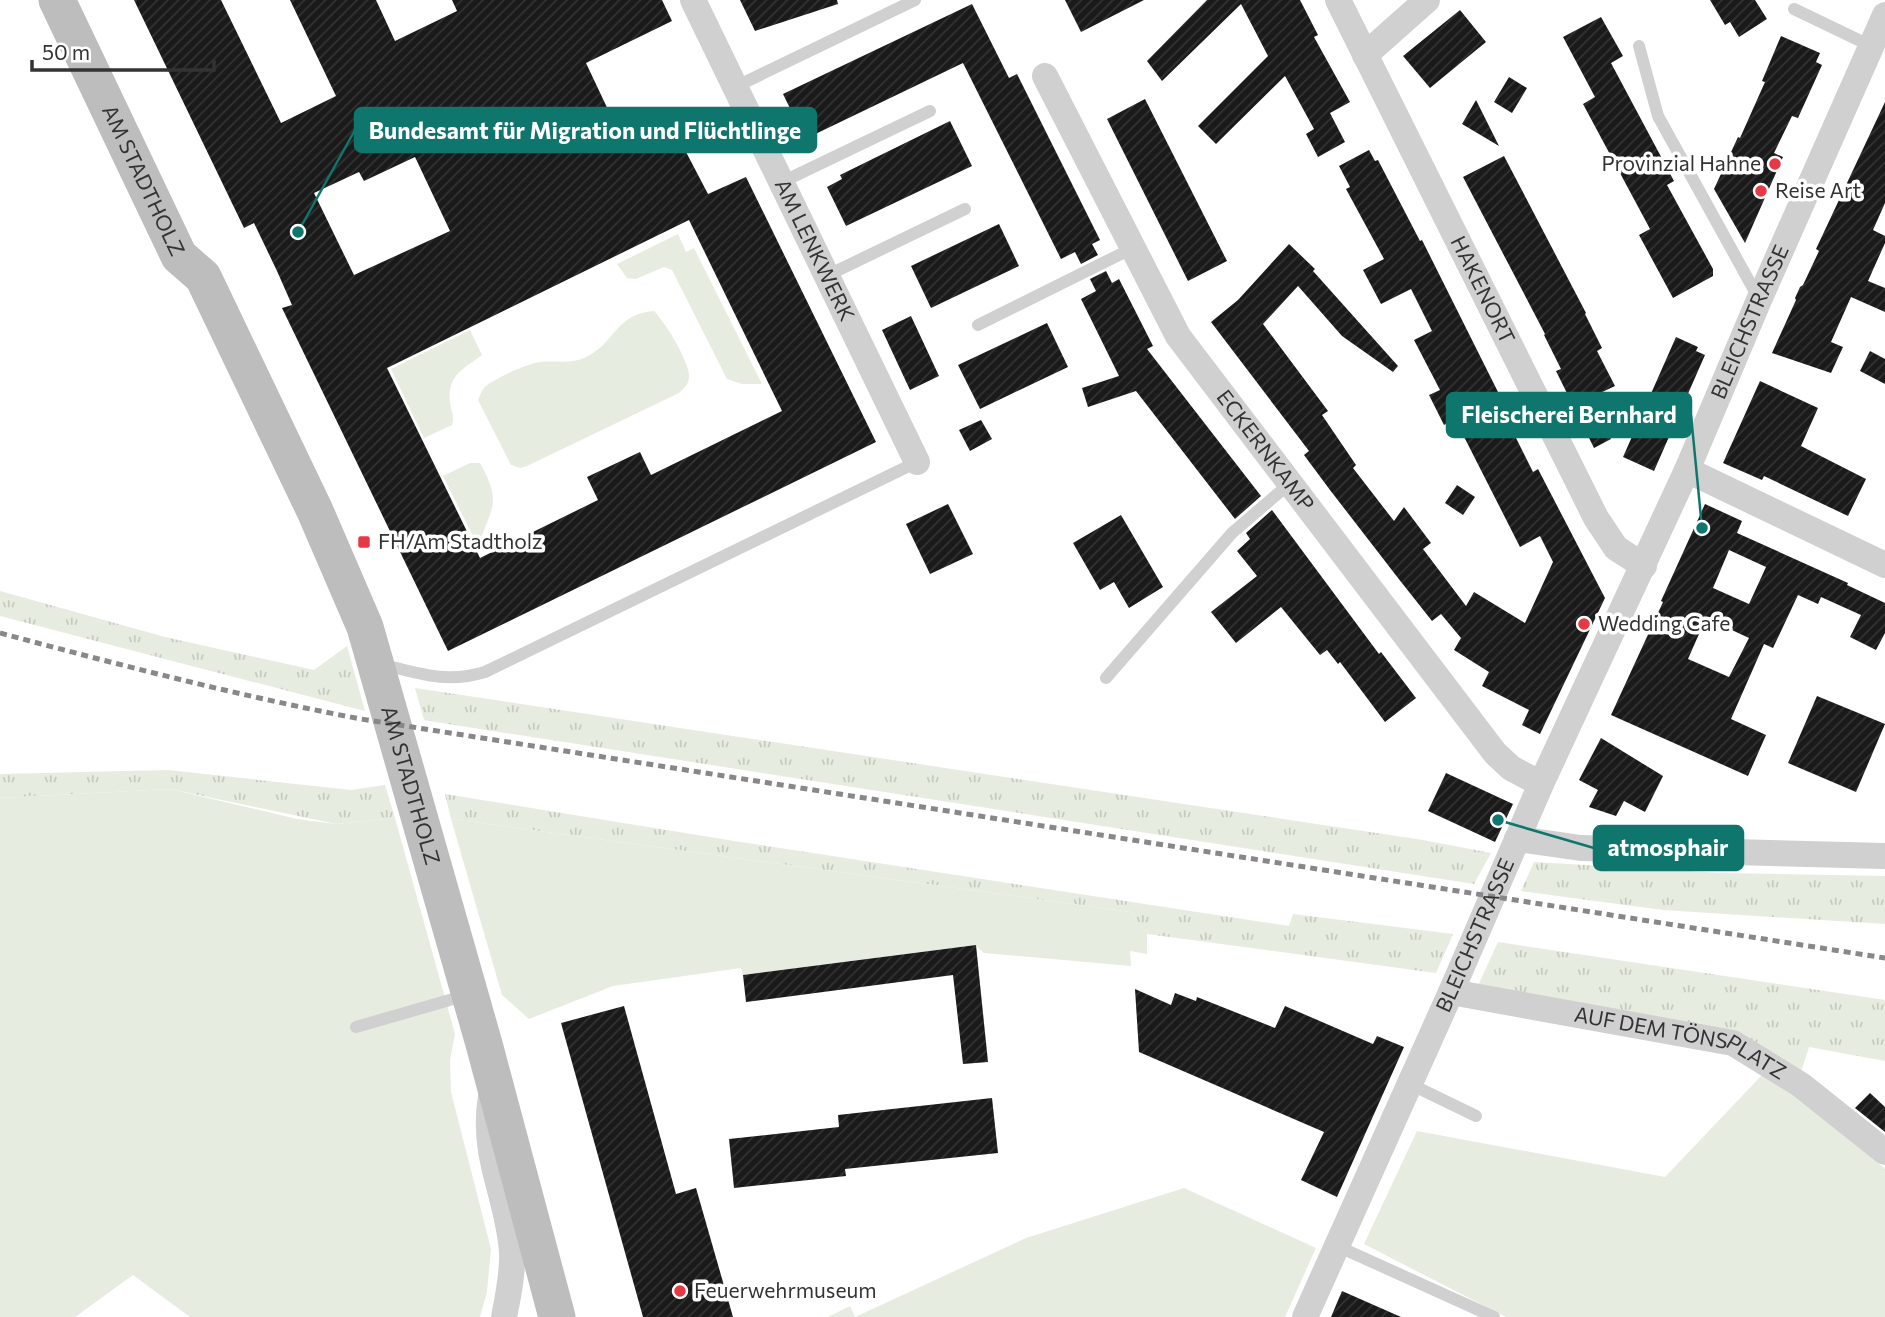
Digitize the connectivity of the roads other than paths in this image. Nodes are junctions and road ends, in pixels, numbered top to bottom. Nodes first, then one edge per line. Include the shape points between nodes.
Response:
1 (57, 0) edge
2 (82, 0) edge
3 (693, 0) edge
4 (915, 0) edge
5 (1338, 0) edge
6 (1427, 0) edge
7 (1794, 9) dead end
8 (1885, 15) edge
9 (1639, 46) dead end
10 (1871, 46) junction
11 (1365, 55) junction
12 (1045, 76) dead end
13 (735, 88) junction
14 (930, 110) dead end
15 (782, 182) junction
16 (965, 209) dead end
17 (1133, 248) junction
18 (826, 276) junction
19 (203, 277) junction
20 (1759, 300) junction
21 (978, 324) dead end
22 (917, 462) joint
23 (1687, 470) junction
24 (1289, 484) junction
25 (1885, 565) edge
26 (1644, 566) junction
27 (377, 663) junction
28 (1106, 678) dead end
29 (1541, 784) junction
30 (1517, 839) junction
31 (1885, 856) edge
32 (1451, 992) junction
33 (470, 994) junction
34 (356, 1027) dead end
35 (493, 1077) junction
36 (1410, 1084) junction
37 (1476, 1116) dead end
38 (1885, 1152) edge
39 (1337, 1246) junction
40 (503, 1317) edge
41 (557, 1317) edge
42 (1305, 1317) edge
43 (1494, 1317) edge

1 - 19 main road, AM STADTHOLZ via 179,256
2 - 19 main road, AM STADTHOLZ via 201,247
3 - 13 street, AM LENKWERK
4 - 13 lane
5 - 11 street, HAKENORT
6 - 11 street
7 - 10 lane
8 - 10 street, BLEICHSTRASSE
9 - 20 lane via 1658,116
10 - 20 street, BLEICHSTRASSE
11 - 26 street, HAKENORT via 1596,519 1616,548
12 - 17 street, ECKERNKAMP
13 - 15 street, AM LENKWERK
14 - 15 lane
15 - 18 street, AM LENKWERK
16 - 18 lane
17 - 21 lane
17 - 24 street, ECKERNKAMP via 1178,336
18 - 22 street, AM LENKWERK
19 - 27 main road, AM STADTHOLZ via 351,590
20 - 23 street, BLEICHSTRASSE
22 - 27 lane via 485,672 442,678
23 - 25 street
23 - 26 street, BLEICHSTRASSE
24 - 28 lane via 1232,533
24 - 29 street, ECKERNKAMP via 1495,753
26 - 29 street, BLEICHSTRASSE
27 - 33 main road, AM STADTHOLZ
29 - 30 street, BLEICHSTRASSE
30 - 31 street via 1581,848
30 - 32 street, BLEICHSTRASSE
32 - 36 street, BLEICHSTRASSE
32 - 38 street, AUF DEM TÖNSPLATZ via 1732,1044 1801,1085
33 - 34 lane
33 - 35 main road, AM STADTHOLZ
35 - 40 street via 487,1119 490,1154 512,1253
35 - 41 main road, AM STADTHOLZ
36 - 37 lane
36 - 39 street, BLEICHSTRASSE
39 - 42 street, BLEICHSTRASSE
39 - 43 lane

